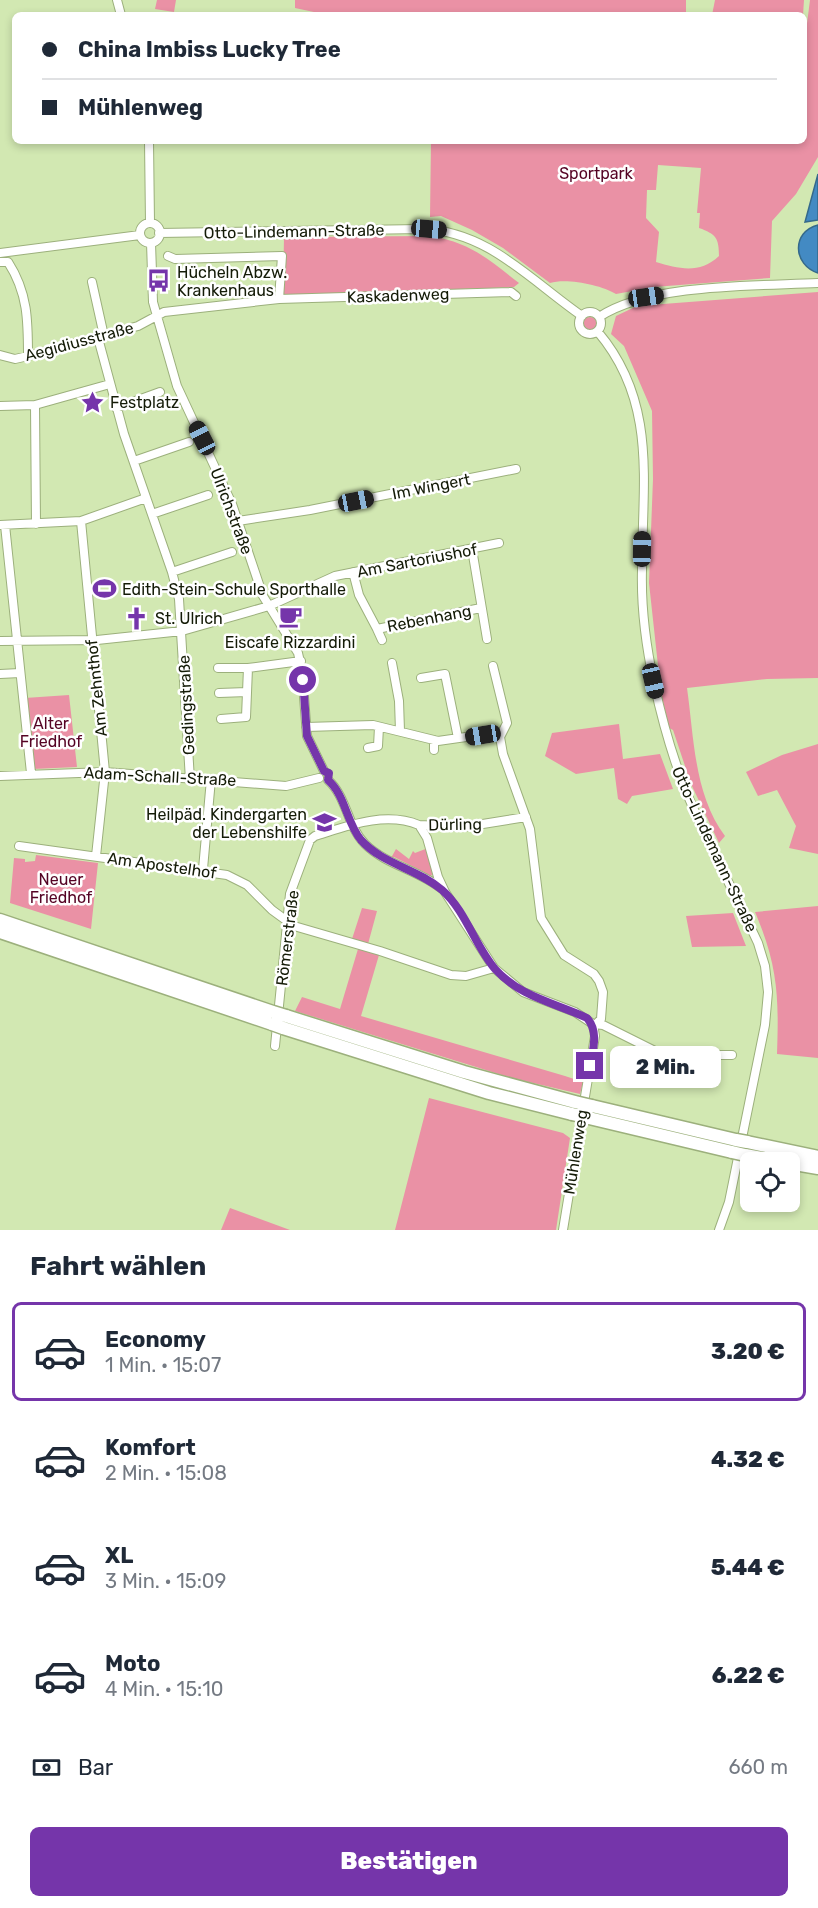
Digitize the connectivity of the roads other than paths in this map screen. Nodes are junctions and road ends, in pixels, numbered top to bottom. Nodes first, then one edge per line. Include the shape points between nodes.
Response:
1 (149, 144) edge
2 (150, 223) junction
3 (159, 233) junction
4 (140, 235) junction
5 (151, 243) junction
6 (0, 254) edge
7 (168, 256) dead end
8 (0, 262) edge
9 (92, 282) dead end
10 (818, 284) edge
11 (516, 296) dead end
12 (279, 299) junction
13 (582, 316) junction
14 (156, 317) junction
15 (599, 317) junction
16 (598, 332) junction
17 (101, 337) junction
18 (0, 356) edge
19 (28, 356) junction
20 (110, 384) junction
21 (160, 392) dead end
22 (35, 405) junction
23 (0, 406) edge
24 (116, 408) junction
25 (189, 442) dead end
26 (134, 461) junction
27 (516, 469) dead end
28 (208, 495) dead end
29 (146, 498) junction
30 (152, 514) junction
31 (81, 521) junction
32 (238, 521) junction
33 (36, 524) junction
34 (3, 525) edge
35 (500, 543) dead end
36 (472, 549) junction
37 (232, 552) dead end
38 (172, 572) junction
39 (353, 572) junction
40 (268, 606) junction
41 (481, 608) junction
42 (377, 628) junction
43 (182, 631) junction
44 (91, 639) junction
45 (487, 639) dead end
46 (382, 640) dead end
47 (0, 641) edge
48 (17, 641) junction
49 (300, 661) junction
50 (392, 663) dead end
51 (493, 666) dead end
52 (218, 668) dead end
53 (248, 668) junction
54 (0, 674) edge
55 (20, 674) junction
56 (422, 678) dead end
57 (247, 692) junction
58 (219, 693) dead end
59 (220, 719) dead end
60 (379, 726) junction
61 (306, 727) junction
62 (400, 731) junction
63 (500, 737) junction
64 (458, 738) junction
65 (434, 740) junction
66 (368, 748) dead end
67 (434, 750) dead end
68 (105, 771) junction
69 (31, 773) junction
70 (321, 775) junction
71 (0, 776) edge
72 (211, 779) junction
73 (190, 780) junction
74 (526, 817) junction
75 (351, 825) junction
76 (418, 825) junction
77 (19, 846) dead end
78 (96, 856) junction
79 (203, 869) junction
80 (437, 872) junction
81 (429, 880) junction
82 (445, 892) junction
83 (0, 920) edge
84 (287, 921) junction
85 (0, 932) edge
86 (494, 968) junction
87 (278, 1020) junction
88 (595, 1024) junction
89 (275, 1046) dead end
90 (732, 1055) dead end
91 (740, 1147) junction
92 (755, 1152) edge
93 (818, 1157) edge
94 (800, 1165) edge
95 (818, 1168) edge
96 (563, 1230) edge
97 (719, 1230) edge

1 - 2 street
2 - 3 street via 156,225
2 - 4 street via 141,228
3 - 5 street
3 - 13 street, Otto-Lindemann-Straße via 447,230 498,252
4 - 5 street
4 - 6 street
5 - 14 street, Ulrichstraße
7 - 12 street via 282,256
8 - 19 street via 6,261 11,268 25,299
9 - 17 street, Gedingstraße
10 - 15 street via 646,297 621,304
11 - 12 street, Kaskadenweg via 511,292
12 - 14 street, Kaskadenweg via 164,312
13 - 15 street via 591,312
13 - 16 street via 580,330 591,335
14 - 17 street, Aegidiusstraße
14 - 32 street, Ulrichstraße via 177,386
15 - 16 street
16 - 97 street, Otto-Lindemann-Straße via 624,369 639,411 644,468 643,610 663,722 687,793 765,966 765,1025 729,1202
17 - 19 street, Aegidiusstraße
17 - 20 street, Gedingstraße
18 - 19 street, Aegidiusstraße
20 - 22 street
20 - 24 street, Gedingstraße
21 - 24 street
22 - 23 street
22 - 33 street
24 - 26 street, Gedingstraße
25 - 26 street
26 - 29 street, Gedingstraße
27 - 32 street, Im Wingert
28 - 30 street
29 - 30 street, Gedingstraße
29 - 31 street
30 - 38 street, Gedingstraße
31 - 33 street
31 - 44 street, Am Zehnthof
32 - 40 street, Ulrichstraße
33 - 34 street
34 - 48 street
35 - 36 street, Am Sartoriushof
36 - 39 street, Am Sartoriushof
36 - 41 street, Rebenhang
37 - 38 street
38 - 43 street, Gedingstraße
39 - 40 street, Am Sartoriushof via 331,577
39 - 42 street, Rebenhang via 359,595
40 - 43 street, Am Sartoriushof
40 - 49 street, Ulrichstraße
41 - 42 street, Rebenhang
41 - 45 street, Rebenhang
42 - 46 street, Rebenhang
43 - 44 street, Am Sartoriushof
43 - 73 street, Gedingstraße
44 - 48 street, Am Sartoriushof
44 - 68 street, Am Zehnthof
47 - 48 street, Am Sartoriushof
48 - 55 street
49 - 53 street
49 - 61 street, Ulrichstraße
50 - 62 street
51 - 63 street via 507,723
52 - 53 street
53 - 57 street
54 - 55 street
55 - 69 street
56 - 64 street via 445,674
57 - 58 street
57 - 59 street via 246,717
60 - 61 street
60 - 62 street
60 - 66 street via 378,746
61 - 70 street, Ulrichstraße
62 - 65 street
63 - 64 street via 487,734
63 - 74 street
64 - 65 street
65 - 67 street
68 - 69 street, Adam-Schall-Straße
68 - 73 street, Adam-Schall-Straße
68 - 78 street, Am Zehnthof
69 - 71 street, Adam-Schall-Straße
70 - 72 street, Adam-Schall-Straße via 286,786
70 - 75 street, Ulrichstraße via 329,773 328,780
72 - 73 street, Adam-Schall-Straße
72 - 79 street
74 - 76 street, Dürling via 470,827
74 - 88 street, Mühlenweg via 541,918 564,955 597,978 602,988 601,1019
75 - 76 street via 381,820
75 - 81 street via 373,851
75 - 84 street, Römerstraße via 310,840 290,894
76 - 80 street via 428,839
77 - 78 street, Am Apostelhof
78 - 79 street, Am Apostelhof
79 - 84 street, Am Apostelhof via 227,874 247,885
80 - 81 street
80 - 82 street
81 - 82 street
82 - 86 street
83 - 87 highway
84 - 86 street, Am Apostelhof via 451,975 466,976
84 - 89 street, Römerstraße
85 - 87 highway
86 - 88 street via 523,992
87 - 91 highway, bridge via 478,1089
88 - 90 street via 663,1056
88 - 96 street, Mühlenweg
91 - 92 highway
91 - 93 highway
94 - 95 highway

